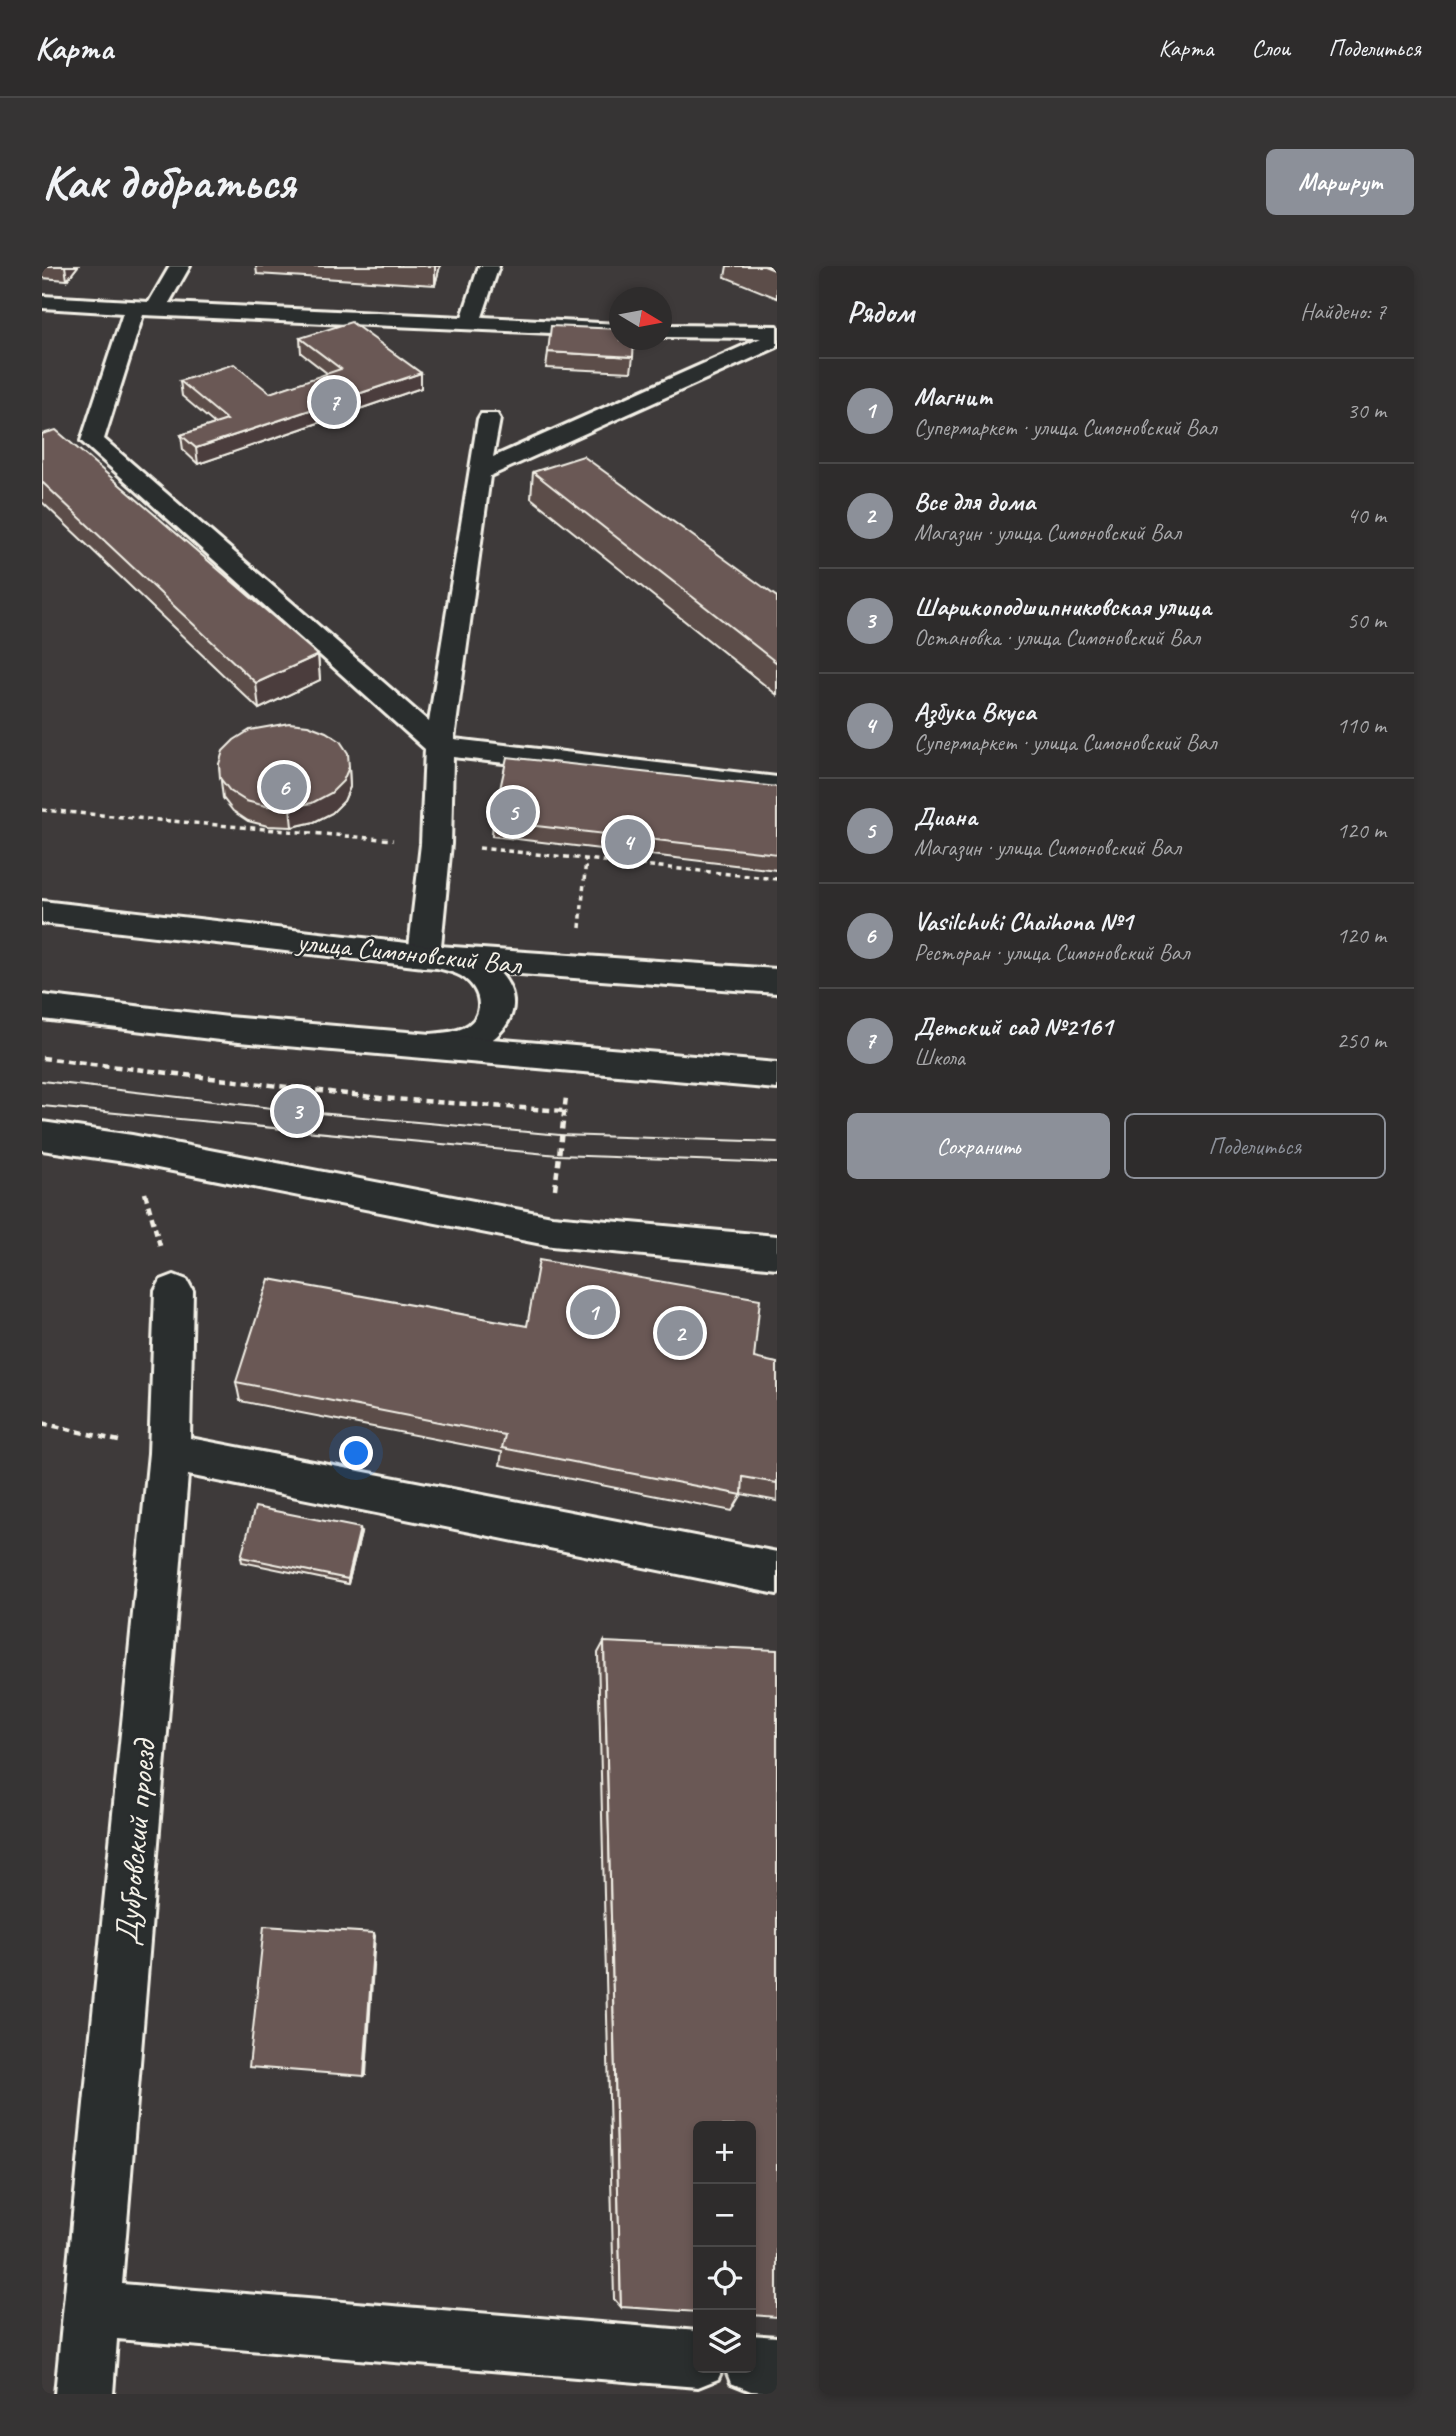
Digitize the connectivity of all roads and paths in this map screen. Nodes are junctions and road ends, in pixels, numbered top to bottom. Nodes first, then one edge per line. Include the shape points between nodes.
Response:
1 (180, 266) edge
2 (489, 266) edge
3 (42, 302) edge
4 (145, 309) junction
5 (470, 323) junction
6 (609, 329) edge
7 (672, 331) edge
8 (777, 332) edge
9 (777, 338) edge
10 (489, 419) dead end
11 (549, 440) junction
12 (570, 456) dead end
13 (479, 472) junction
14 (439, 746) junction
15 (777, 786) edge
16 (42, 912) edge
17 (432, 957) junction
18 (777, 981) edge
19 (42, 1007) edge
20 (426, 1046) junction
21 (42, 1058) edge
22 (777, 1076) edge
23 (564, 1111) dead end
24 (42, 1136) edge
25 (132, 1149) junction
26 (777, 1252) edge
27 (174, 1291) joint
28 (42, 1423) edge
29 (169, 1453) junction
30 (777, 1573) edge
31 (92, 2309) junction
32 (693, 2359) edge
33 (756, 2363) edge
34 (777, 2365) edge
35 (84, 2394) edge

1 - 4 main road
2 - 5 main road
3 - 4 main road
4 - 5 main road
4 - 14 main road via 92,441
5 - 6 main road
7 - 8 main road
9 - 11 main road
10 - 13 main road
11 - 12 main road
11 - 13 main road
13 - 14 main road
14 - 15 main road
14 - 17 main road
16 - 17 main road, улица Симоновский Вал
17 - 18 main road, улица Симоновский Вал
17 - 20 main road via 473,968 496,996 496,1013 487,1029 466,1041
19 - 20 main road
20 - 22 main road
21 - 23 path via 380,1098
24 - 25 main road
25 - 26 main road via 552,1231
25 - 27 path
27 - 29 main road, Дубровский проезд
28 - 29 path
29 - 30 main road
29 - 31 main road, Дубровский проезд
31 - 32 main road
31 - 35 main road, Дубровский проезд
33 - 34 main road

